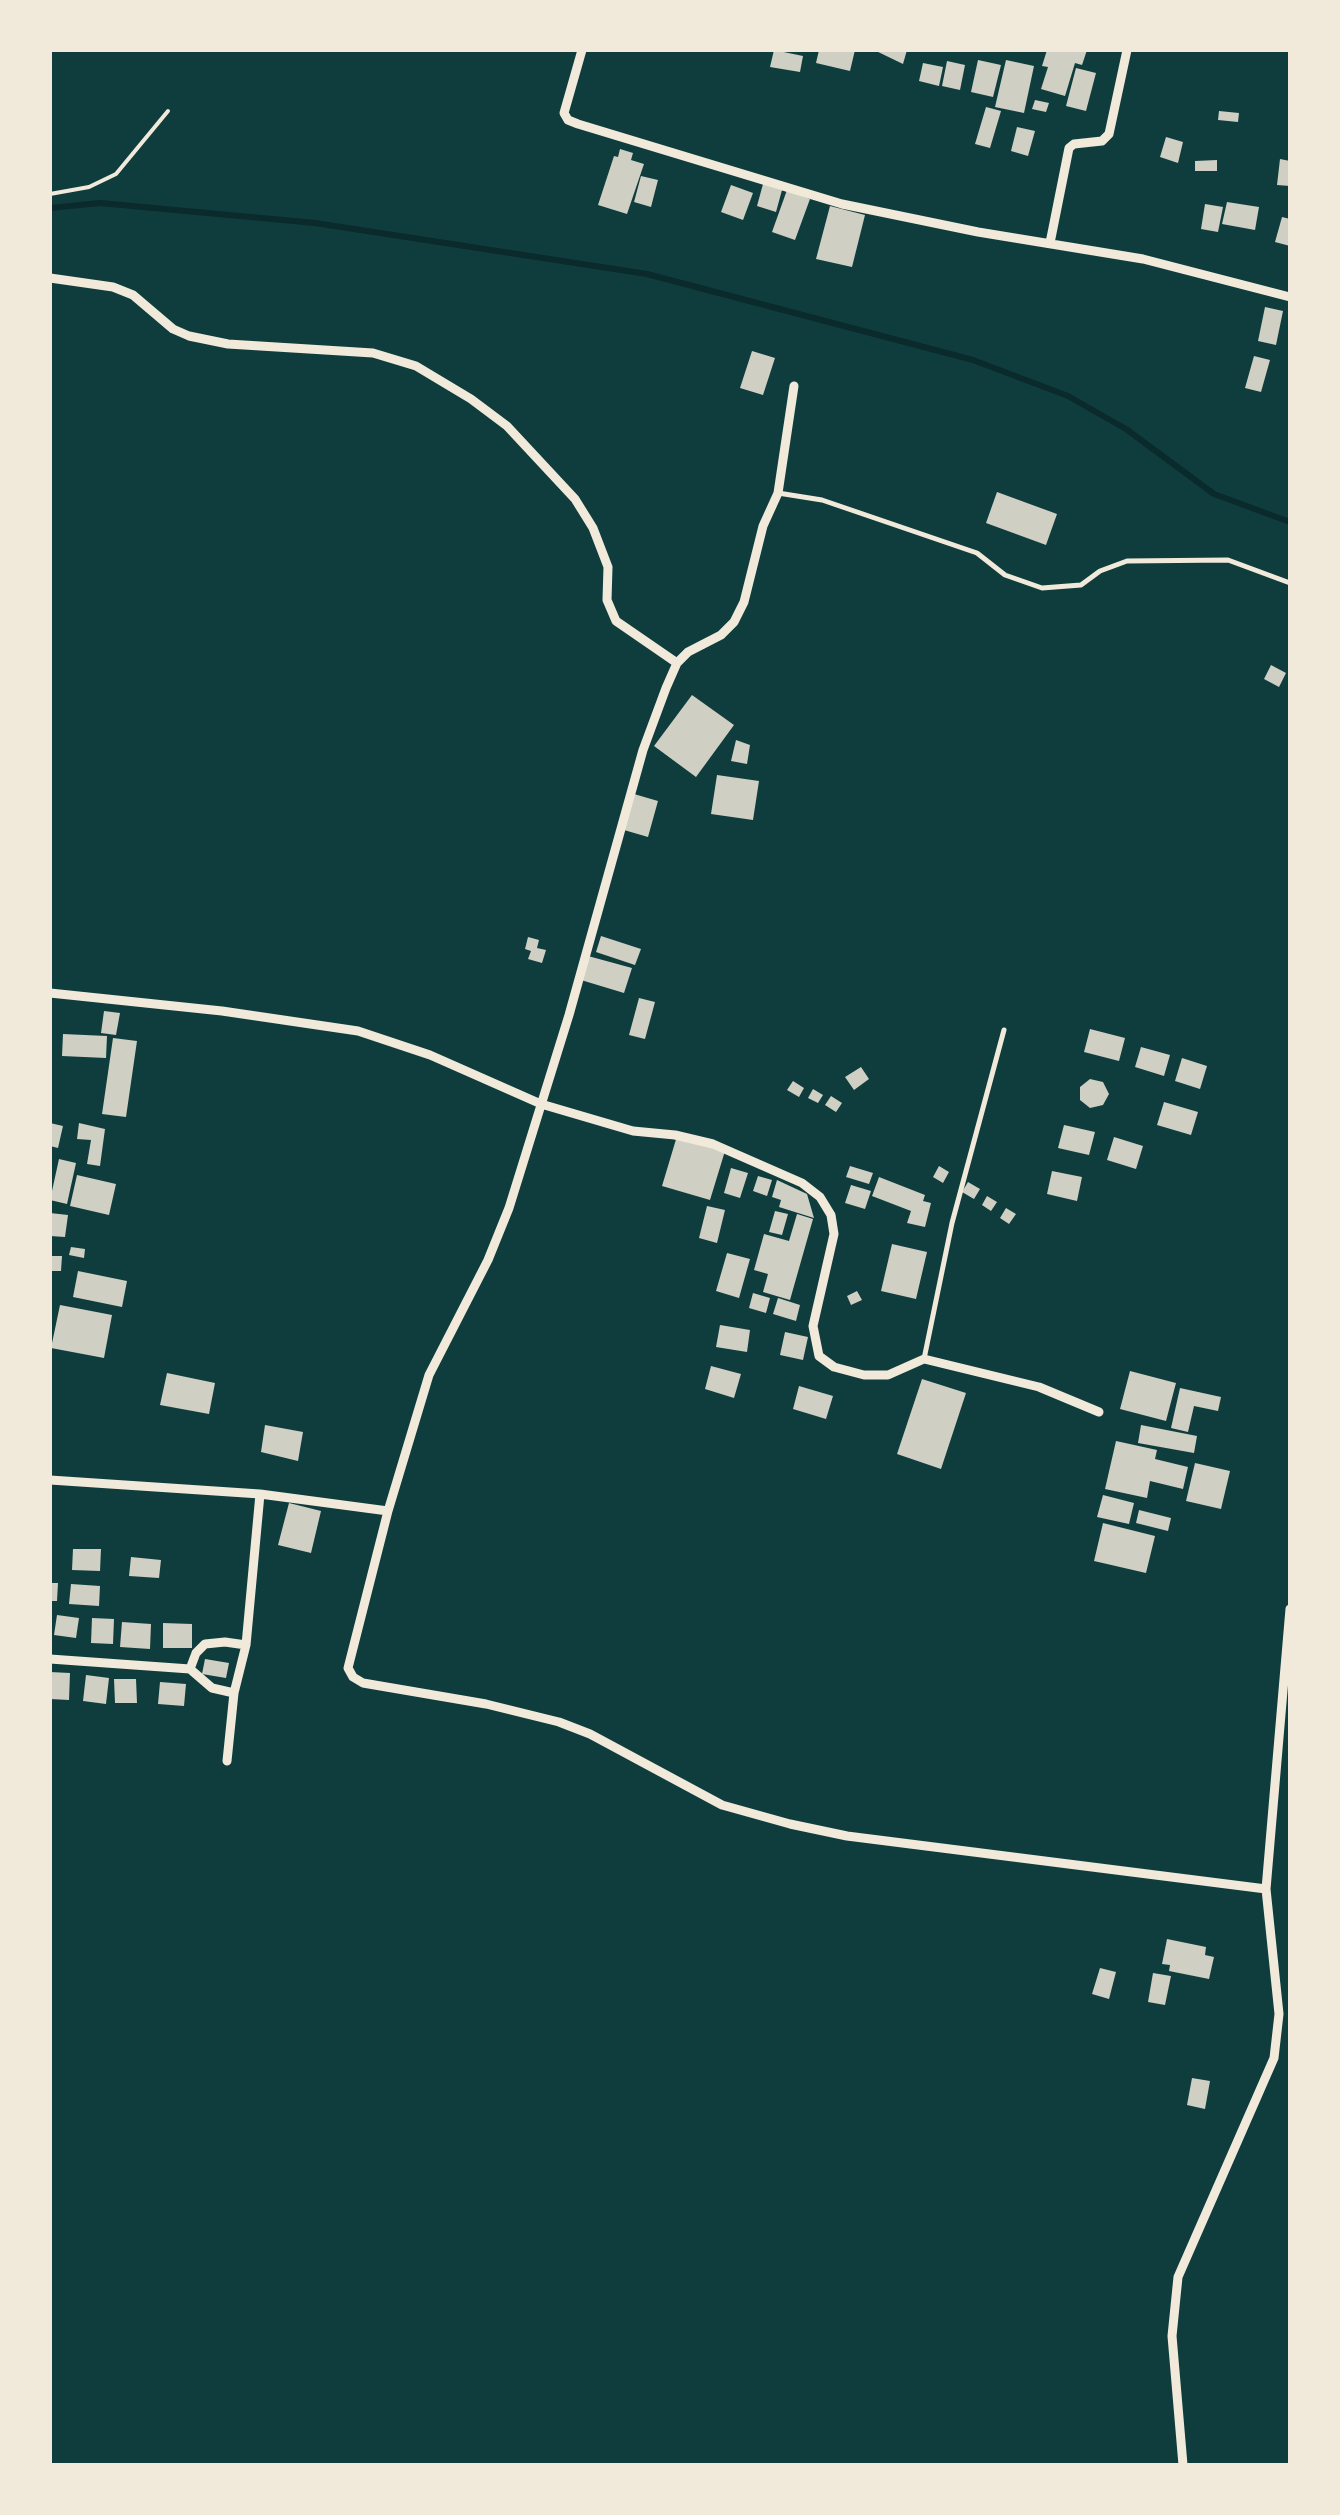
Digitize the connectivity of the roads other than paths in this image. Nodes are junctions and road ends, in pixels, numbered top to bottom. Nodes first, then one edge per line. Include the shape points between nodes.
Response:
1 (582, 50) edge
2 (1127, 50) edge
3 (1050, 243) junction
4 (50, 278) edge
5 (1290, 297) edge
6 (794, 386) dead end
7 (778, 493) junction
8 (1290, 583) edge
9 (677, 663) junction
10 (50, 993) edge
11 (1004, 1030) dead end
12 (540, 1104) junction
13 (924, 1360) junction
14 (1099, 1412) dead end
15 (50, 1480) edge
16 (260, 1494) junction
17 (388, 1510) junction
18 (1290, 1609) edge
19 (246, 1645) junction
20 (50, 1659) edge
21 (190, 1669) junction
22 (234, 1693) junction
23 (227, 1761) dead end
24 (1266, 1889) junction
25 (1183, 2465) edge

1 - 3 street via 566,99 568,120 842,204
2 - 3 street via 1109,134 1068,148
3 - 5 street via 1144,258
4 - 9 street via 133,295 190,336 373,354 416,366 471,399 507,426 575,500 608,567 607,600 616,622
6 - 7 street
7 - 8 lane via 822,500 977,553 1042,588 1081,584 1126,561 1228,560
7 - 9 street via 734,622
9 - 12 street via 644,750
10 - 12 street via 358,1031
11 - 13 lane via 952,1223
12 - 13 street via 633,1131 713,1144 802,1183 820,1196 834,1234 813,1326 819,1356 864,1375 888,1375
12 - 17 street via 488,1260 430,1375
13 - 14 street via 1039,1387
15 - 16 street
16 - 17 street
16 - 19 street
17 - 24 street via 348,1658 353,1677 363,1682 558,1722 722,1805 790,1824
18 - 24 street
19 - 21 street via 205,1644
19 - 22 street
20 - 21 street
21 - 22 street via 212,1688
22 - 23 street
24 - 25 street via 1278,1997 1274,2058 1178,2277 1172,2336

